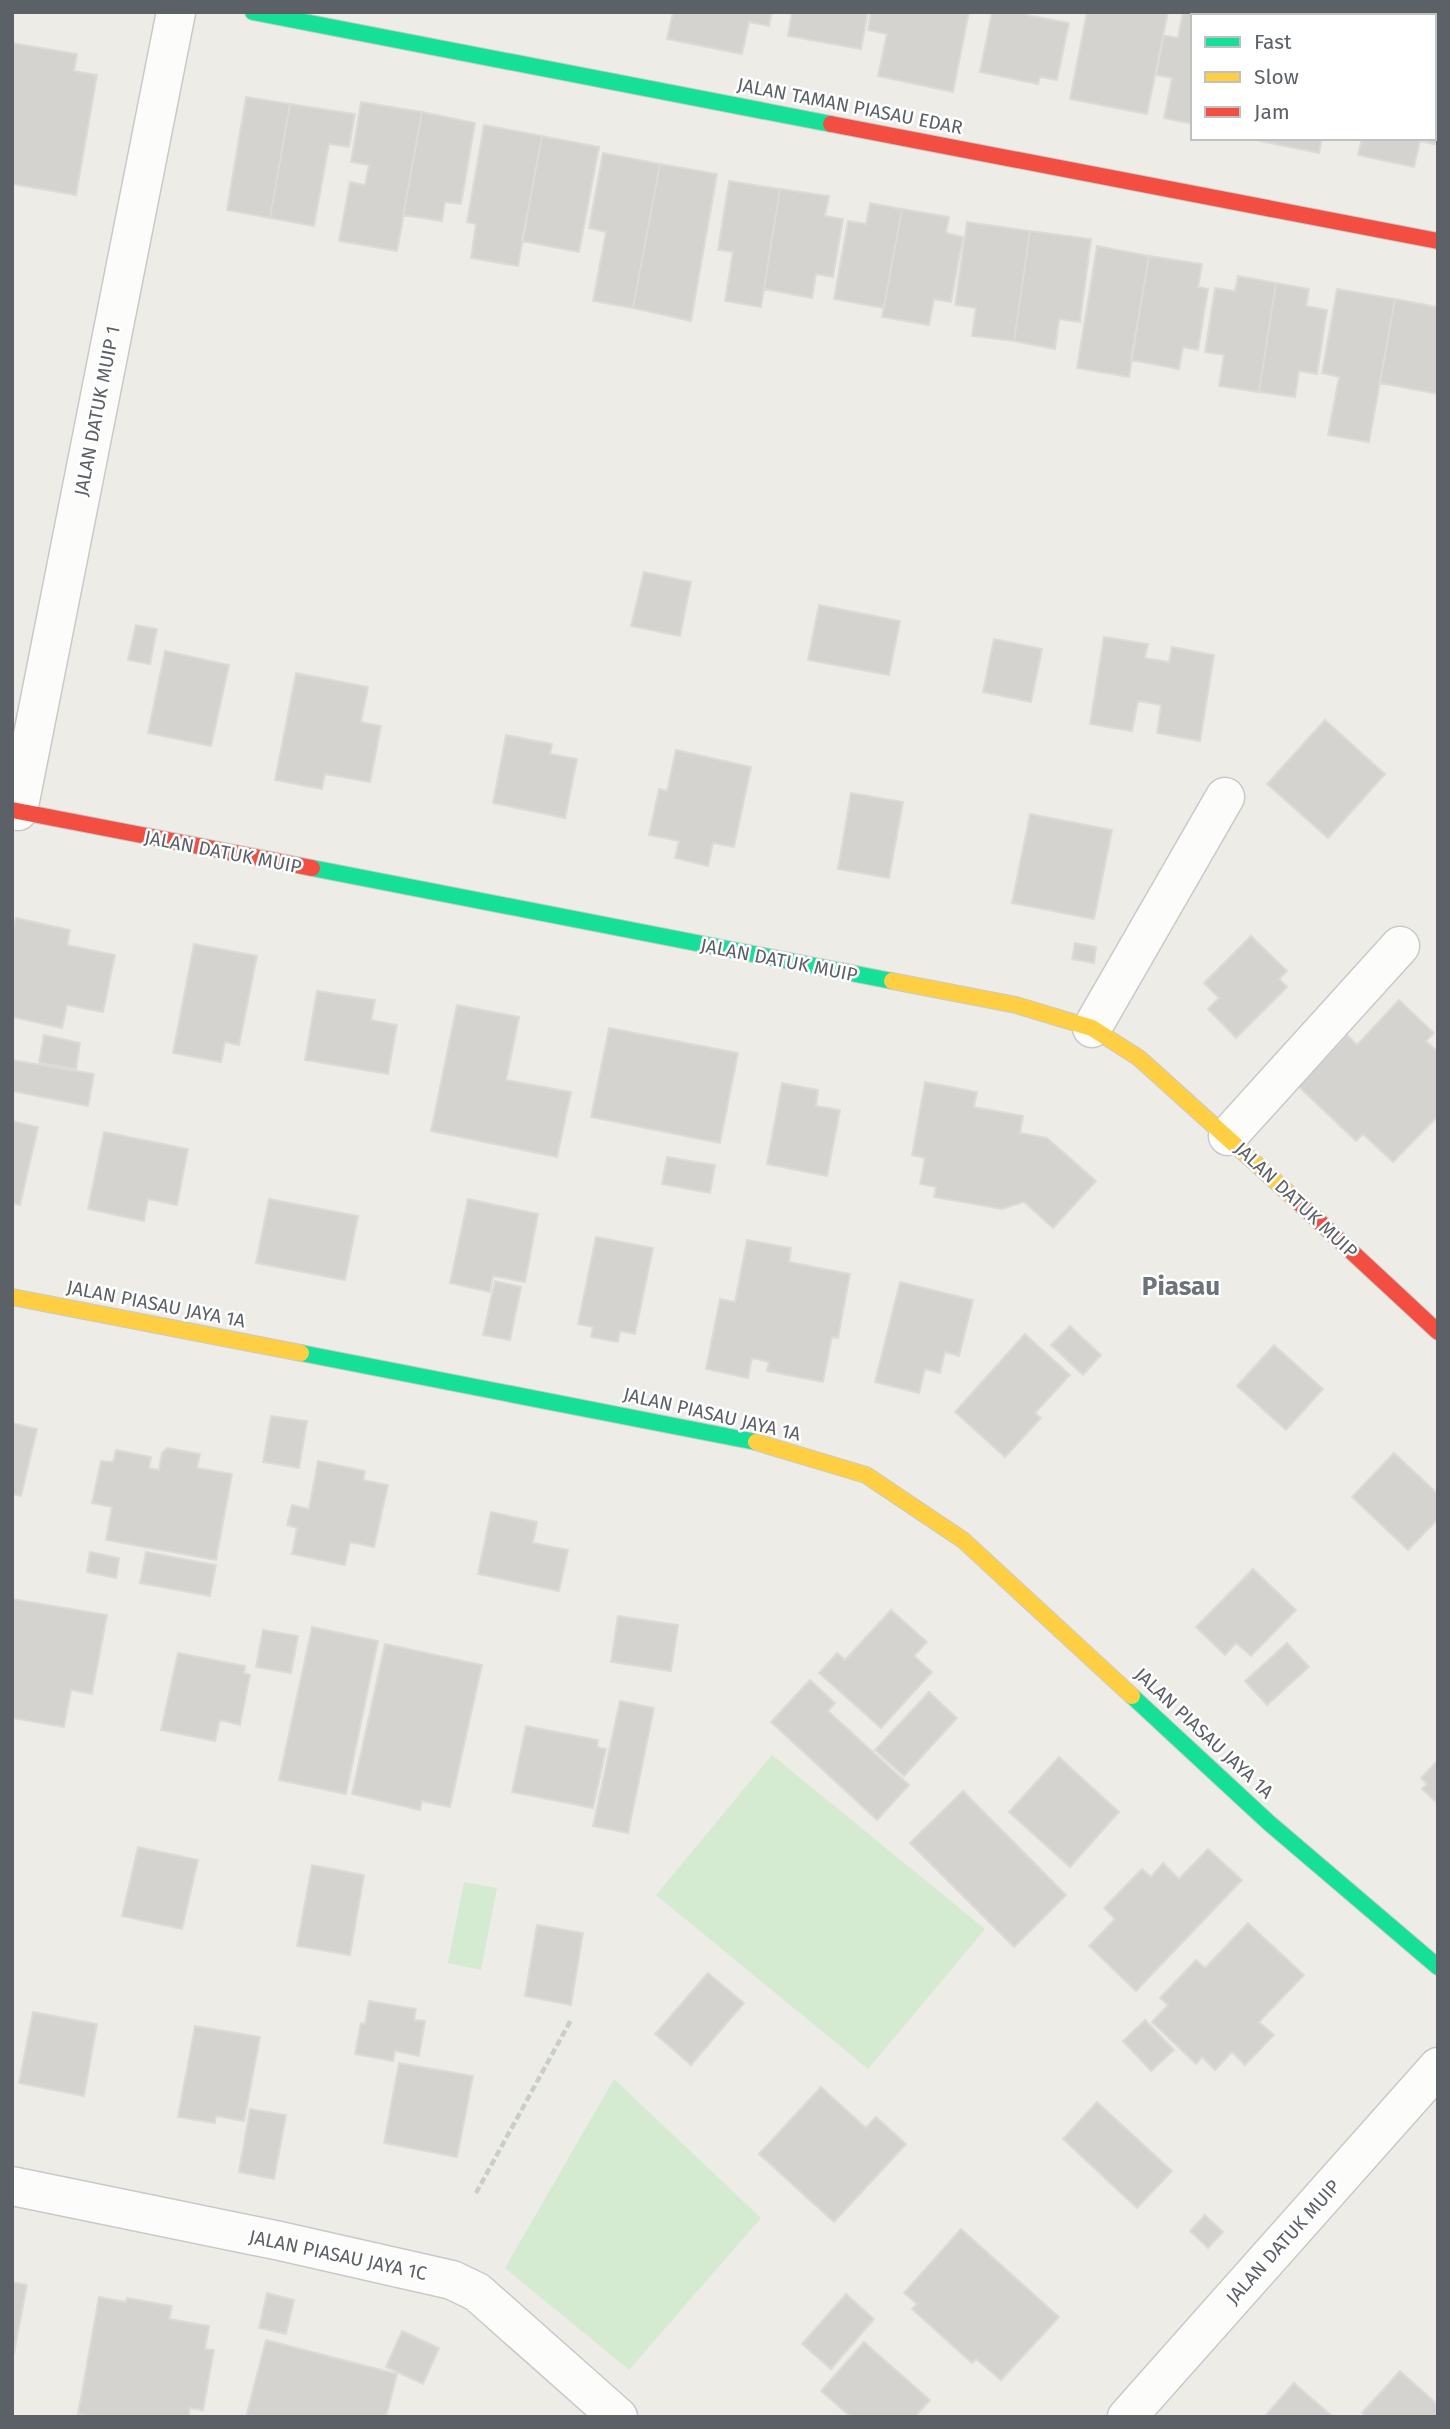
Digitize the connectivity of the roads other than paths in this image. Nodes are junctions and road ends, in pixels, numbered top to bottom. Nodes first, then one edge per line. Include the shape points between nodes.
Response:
1 (176, 12) edge
2 (253, 12) edge
3 (1438, 241) edge
4 (1224, 797) dead end
5 (15, 810) edge
6 (1400, 946) dead end
7 (1092, 1028) junction
8 (1228, 1136) junction
9 (12, 1297) edge
10 (1438, 1332) edge
11 (1438, 1967) edge
12 (1438, 2067) edge
13 (12, 2186) edge
14 (618, 2417) edge
15 (1127, 2417) edge

1 - 5 street, JALAN DATUK MUIP 1
2 - 3 street, JALAN TAMAN PIASAU EDAR
4 - 7 street
5 - 7 street, JALAN DATUK MUIP via 1016,1005
6 - 8 street
7 - 8 street, JALAN DATUK MUIP via 1139,1058
8 - 10 street, JALAN DATUK MUIP
9 - 11 street, JALAN PIASAU JAYA 1A via 768,1444 866,1475 962,1540 1268,1822
12 - 15 street, JALAN DATUK MUIP
13 - 14 street, JALAN PIASAU JAYA 1C via 452,2280 477,2292

